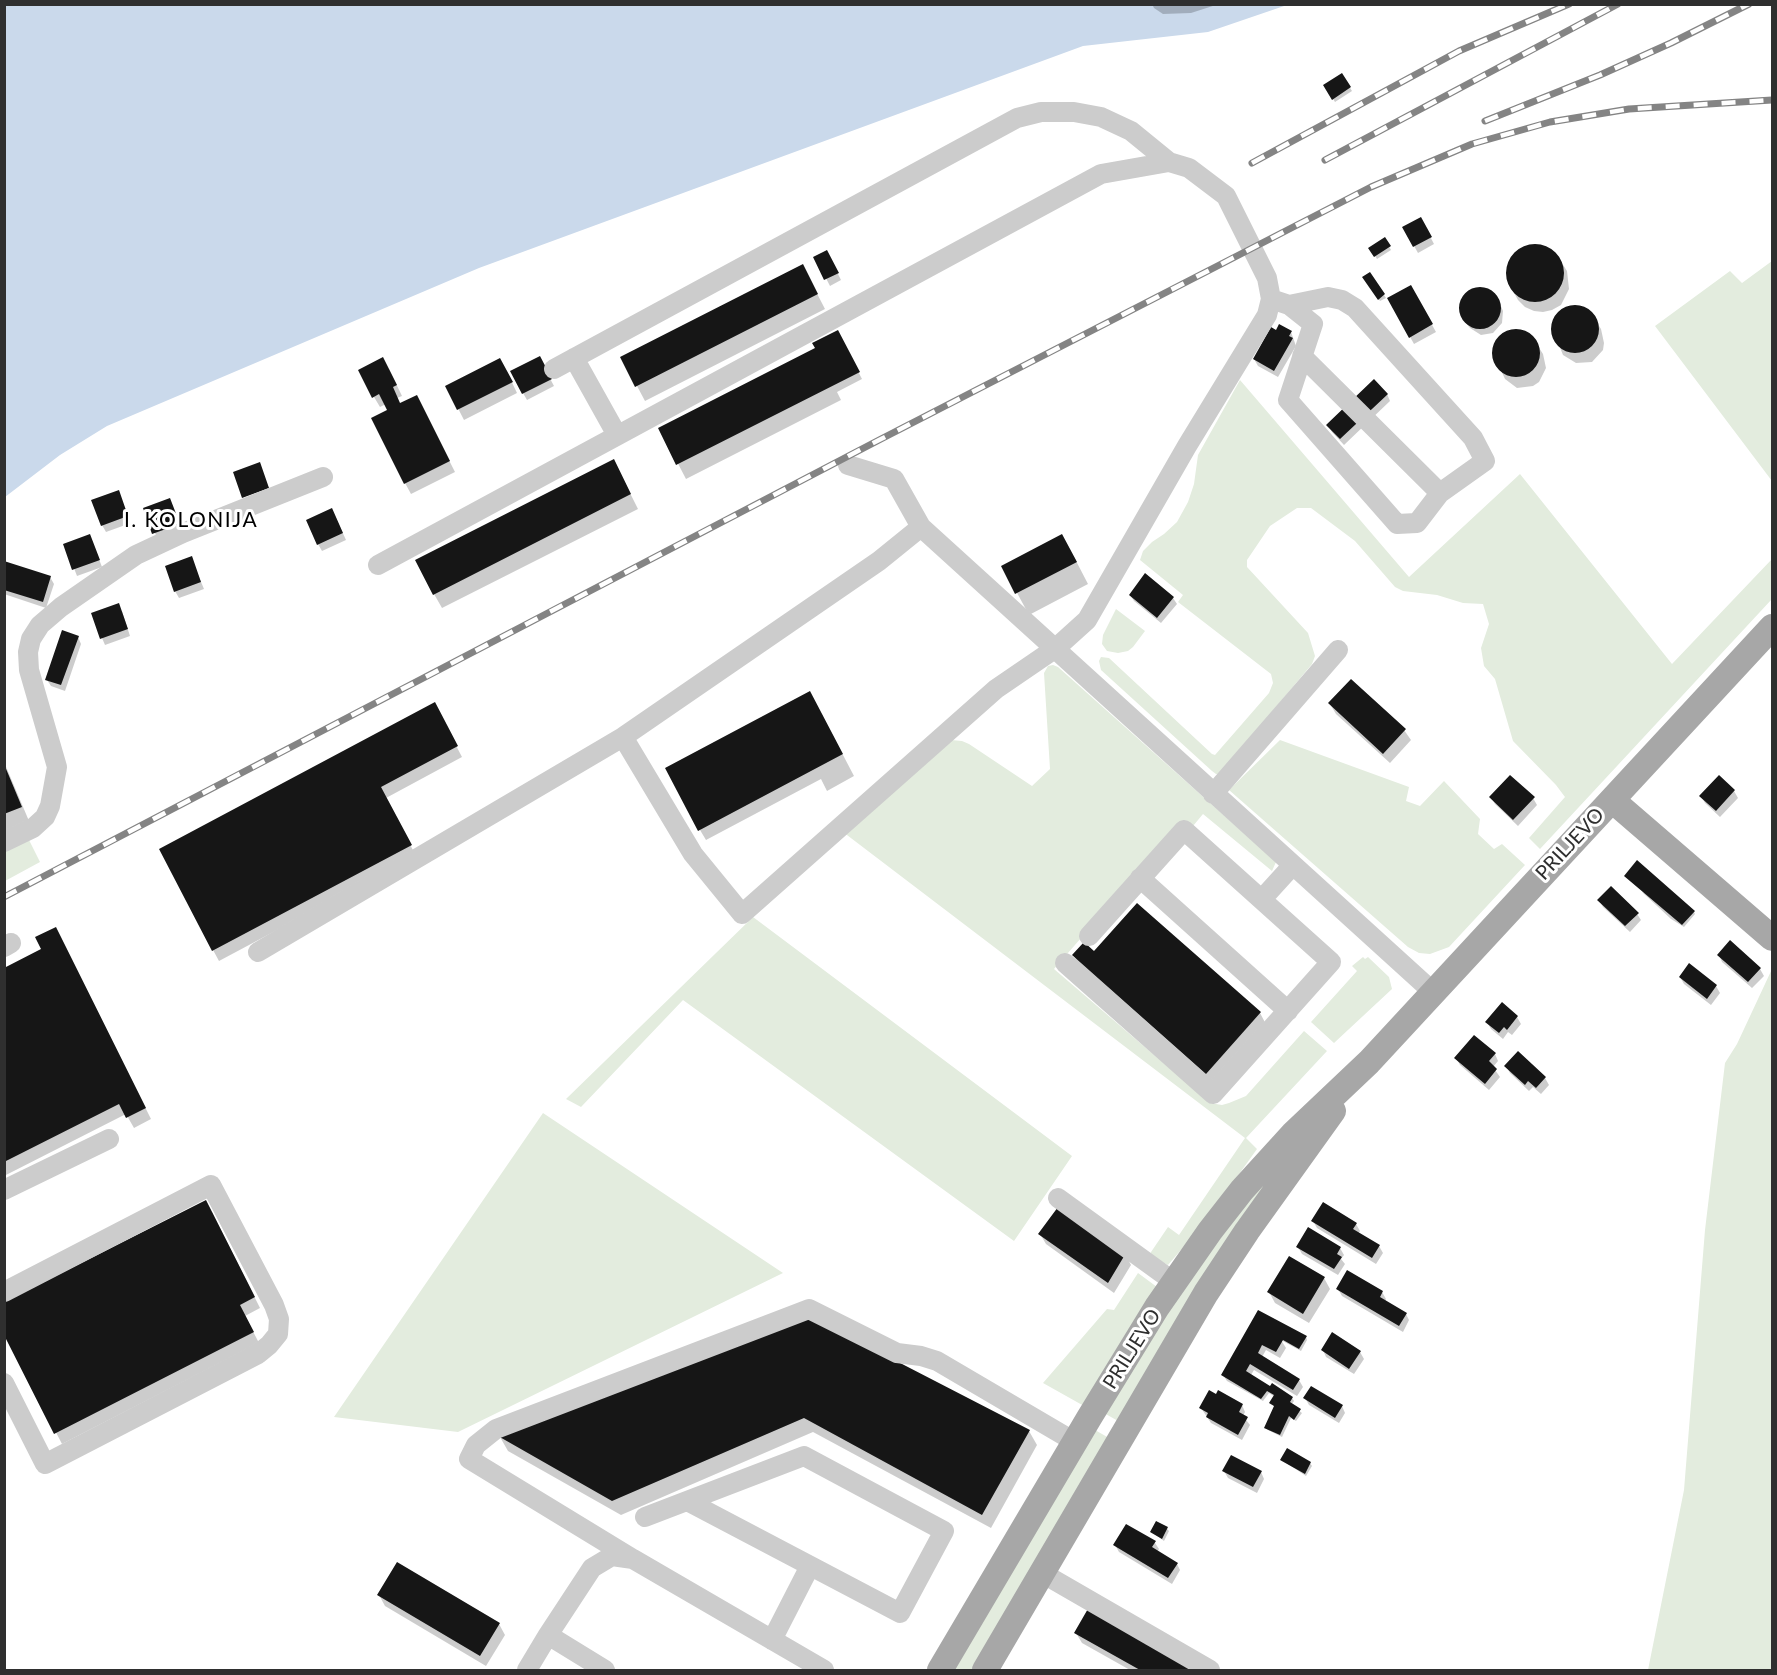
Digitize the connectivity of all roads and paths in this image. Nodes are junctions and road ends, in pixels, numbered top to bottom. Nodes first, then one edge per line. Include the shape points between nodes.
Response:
1 (1169, 162) junction
2 (1280, 302) junction
3 (1302, 356) junction
4 (574, 358) junction
5 (554, 369) dead end
6 (617, 435) junction
7 (848, 465) dead end
8 (322, 477) dead end
9 (1440, 493) junction
10 (921, 527) junction
11 (378, 566) dead end
12 (1773, 627) edge
13 (1056, 648) junction
14 (1338, 650) dead end
15 (623, 737) junction
16 (1213, 794) junction
17 (1612, 800) junction
18 (4, 842) edge
19 (1292, 866) junction
20 (1140, 878) junction
21 (1262, 899) junction
22 (1089, 936) dead end
23 (1773, 938) edge
24 (258, 952) dead end
25 (1065, 963) dead end
26 (1433, 992) junction
27 (1288, 1011) junction
28 (1368, 1062) junction
29 (109, 1139) dead end
30 (4, 1190) edge
31 (1058, 1198) dead end
32 (1174, 1282) junction
33 (4, 1292) edge
34 (4, 1383) edge
35 (1075, 1442) junction
36 (689, 1502) junction
37 (645, 1517) dead end
38 (633, 1559) junction
39 (810, 1566) junction
40 (1042, 1574) junction
41 (548, 1635) junction
42 (772, 1640) junction
43 (527, 1671) edge
44 (605, 1671) edge
45 (824, 1671) edge
46 (940, 1671) edge
47 (985, 1671) edge
48 (1210, 1671) edge

1 - 2 street via 1189,168 1226,196
1 - 4 street via 1131,131 1101,117 1041,112 1017,118
1 - 6 street via 1101,174
2 - 3 street via 1313,324
2 - 9 street via 1328,297 1355,309 1473,438 1485,461
2 - 13 street via 1266,315 1087,620
3 - 9 street
3 - 9 street via 1288,400 1397,524 1417,523
4 - 5 street
4 - 6 street
6 - 11 street
7 - 10 street via 894,479
8 - 18 street via 136,555 40,625 31,639 29,670 57,767 45,818
10 - 13 street
10 - 15 street via 879,561
12 - 17 main road, PRILJEVO
13 - 15 street via 996,689 742,914 693,854
13 - 16 street
14 - 16 street
15 - 24 street
16 - 19 street
17 - 23 main road
17 - 26 main road, PRILJEVO
19 - 21 street
19 - 26 street
20 - 21 street via 1184,830
20 - 22 street
20 - 27 street
21 - 27 street via 1331,962
25 - 27 street via 1213,1094
26 - 28 main road, PRILJEVO
28 - 32 main road, PRILJEVO via 1270,1157
28 - 40 main road, PRILJEVO via 1206,1293
29 - 30 street
31 - 32 street
32 - 35 main road, PRILJEVO
33 - 34 street via 211,1185 279,1319 278,1334 258,1354 45,1464
35 - 38 street via 937,1361 897,1353 809,1309 496,1429 476,1445 469,1459
35 - 46 main road, PRILJEVO
36 - 37 street
36 - 39 street
36 - 39 street via 804,1456 944,1531 900,1613
38 - 41 street via 612,1556 592,1568
38 - 42 street
39 - 42 street
40 - 47 main road, PRILJEVO
40 - 48 street
41 - 43 street
41 - 44 street
42 - 45 street

